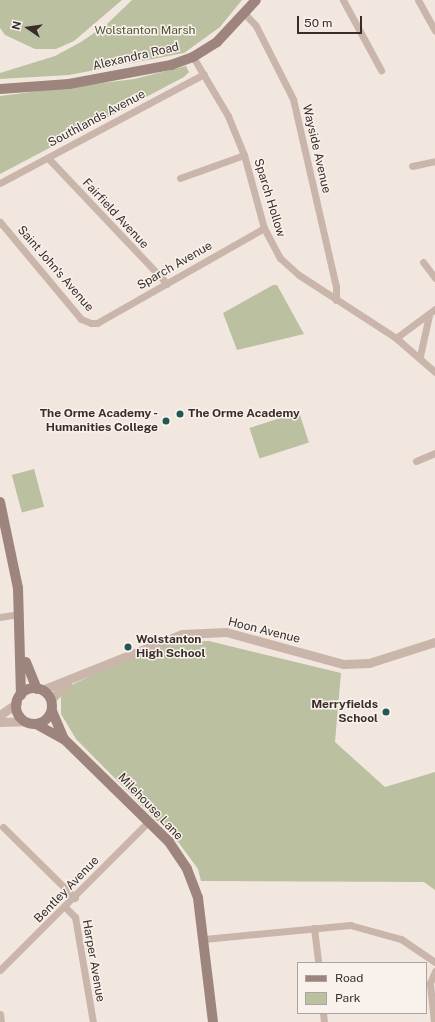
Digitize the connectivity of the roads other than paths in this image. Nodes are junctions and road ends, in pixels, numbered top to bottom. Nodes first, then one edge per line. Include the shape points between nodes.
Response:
1 (256, 0) edge
2 (343, 0) edge
3 (418, 0) edge
4 (245, 14) junction
5 (435, 30) edge
6 (193, 57) junction
7 (381, 70) dead end
8 (204, 74) junction
9 (0, 89) edge
10 (244, 155) junction
11 (48, 158) junction
12 (435, 161) edge
13 (412, 166) dead end
14 (180, 178) dead end
15 (0, 183) edge
16 (0, 222) edge
17 (264, 228) junction
18 (423, 262) dead end
19 (435, 278) edge
20 (167, 284) junction
21 (336, 300) junction
22 (435, 309) edge
23 (429, 315) junction
24 (97, 323) joint
25 (396, 338) junction
26 (420, 356) junction
27 (435, 372) edge
28 (435, 453) edge
29 (416, 462) dead end
30 (1, 508) edge
31 (20, 614) junction
32 (0, 617) edge
33 (435, 642) edge
34 (23, 653) junction
35 (68, 683) junction
36 (40, 690) junction
37 (19, 699) junction
38 (51, 699) junction
39 (52, 711) junction
40 (0, 715) edge
41 (24, 721) junction
42 (0, 722) edge
43 (36, 724) junction
44 (65, 740) junction
45 (148, 822) junction
46 (3, 827) dead end
47 (75, 898) junction
48 (66, 908) junction
49 (314, 928) junction
50 (204, 939) junction
51 (318, 962) edge
52 (435, 962) edge
53 (0, 970) edge
54 (435, 971) edge
55 (0, 1014) edge
56 (1, 1022) edge
57 (93, 1022) edge
58 (212, 1022) edge
59 (434, 1022) edge

1 - 4 main road, Alexandra Road
2 - 7 street
3 - 5 street
4 - 6 main road, Alexandra Road via 217,42
4 - 21 street, Wayside Avenue via 256,26 293,100 336,286
6 - 8 street, Sparch Hollow
6 - 9 main road, Alexandra Road via 100,80
8 - 10 street, Sparch Hollow via 228,116
8 - 11 street, Southlands Avenue
10 - 14 street
10 - 17 street, Sparch Hollow
11 - 15 street, Southlands Avenue
11 - 20 street, Fairfield Avenue
12 - 13 street
16 - 24 street, Saint John's Avenue via 81,319
17 - 20 street, Sparch Avenue
17 - 21 street, Sparch Hollow via 280,258
18 - 19 street
20 - 24 street, Sparch Avenue
21 - 25 street, Sparch Hollow
22 - 23 street
23 - 25 street
23 - 26 street
25 - 26 street, Sparch Hollow
26 - 27 street, Sparch Hollow
28 - 29 street
30 - 31 main road via 14,556
31 - 32 street
31 - 34 main road
33 - 35 street, Hoon Avenue via 369,663 342,664 226,632 182,634 155,642
34 - 36 main road
34 - 37 main road
35 - 36 street, Hoon Avenue
35 - 38 street, Hoon Avenue
36 - 37 main road
36 - 38 main road
37 - 40 street
37 - 41 main road via 18,713
38 - 39 main road
39 - 43 main road via 46,720
39 - 44 main road, Milehouse Lane
41 - 42 street
41 - 43 main road
43 - 44 main road, Milehouse Lane
44 - 45 main road, Milehouse Lane
45 - 47 street, Bentley Avenue
45 - 50 main road, Milehouse Lane via 169,842 187,869 198,898
46 - 47 street
47 - 48 street, Bentley Avenue
48 - 53 street, Bentley Avenue
48 - 57 street, Harper Avenue via 75,917
49 - 50 street
49 - 51 street
49 - 52 street via 350,925 380,931 401,939
50 - 58 main road, Milehouse Lane
54 - 59 street via 430,982
55 - 56 street

